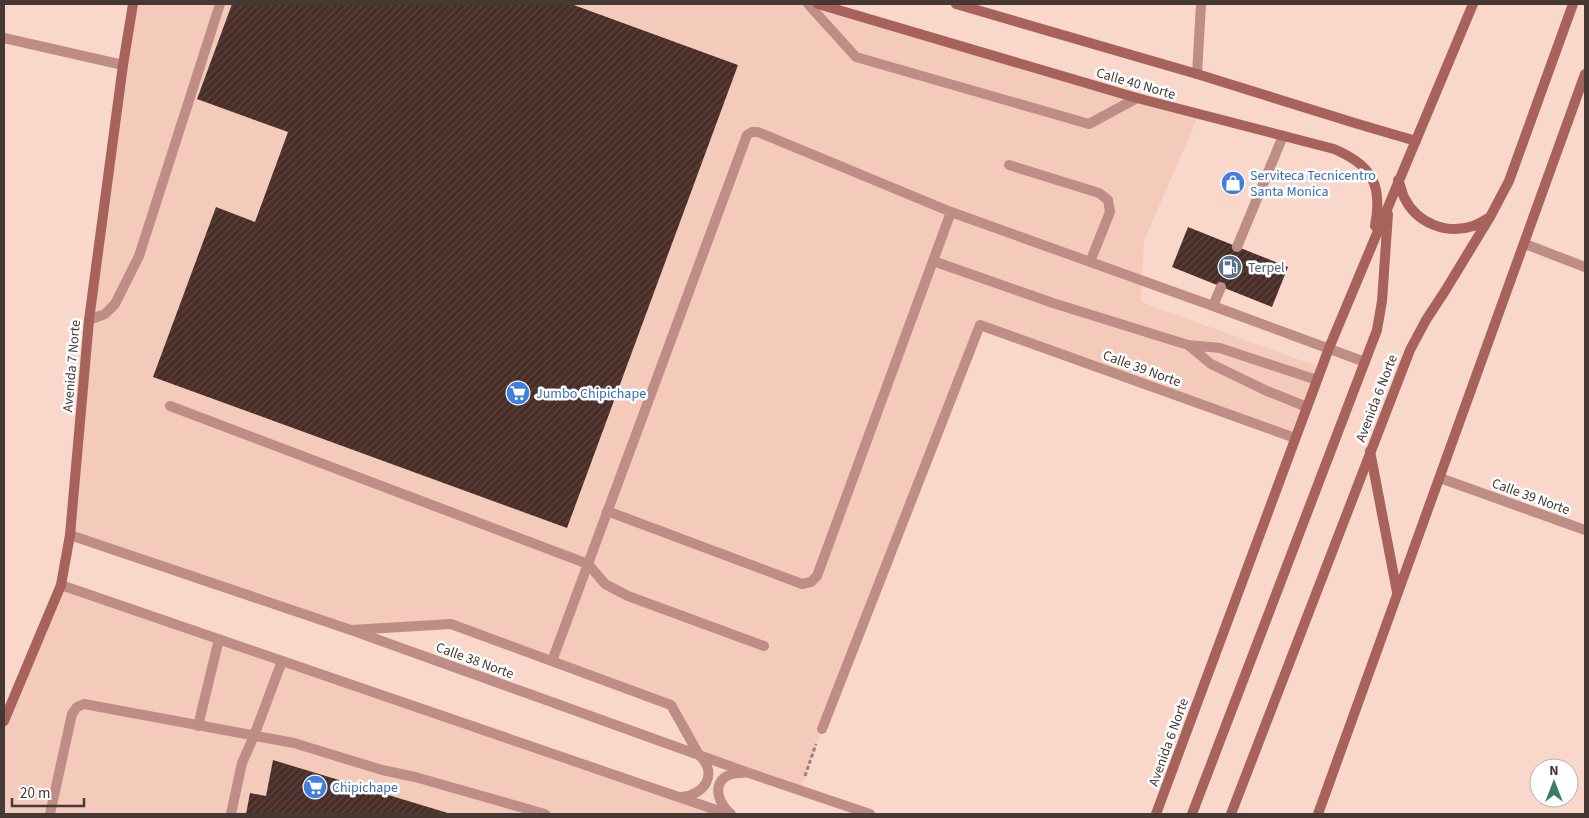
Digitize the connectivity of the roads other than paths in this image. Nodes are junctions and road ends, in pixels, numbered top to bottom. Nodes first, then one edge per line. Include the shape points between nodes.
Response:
1 (133, 4) edge
2 (220, 4) edge
3 (808, 4) edge
4 (818, 4) edge
5 (956, 4) edge
6 (1201, 4) edge
7 (1473, 4) edge
8 (1572, 4) edge
9 (4, 38) edge
10 (122, 66) junction
11 (1196, 74) junction
12 (1585, 74) edge
13 (1136, 98) junction
14 (1283, 136) junction
15 (1416, 140) junction
16 (1009, 165) dead end
17 (1398, 180) junction
18 (1389, 203) junction
19 (951, 212) junction
20 (1490, 217) junction
21 (1525, 244) junction
22 (1371, 246) junction
23 (1238, 247) dead end
24 (933, 261) junction
25 (1090, 262) junction
26 (1585, 267) edge
27 (1221, 287) dead end
28 (1213, 306) junction
29 (89, 320) junction
30 (1188, 345) junction
31 (1329, 348) junction
32 (1365, 362) junction
33 (1317, 380) junction
34 (170, 406) dead end
35 (1307, 407) junction
36 (1295, 438) junction
37 (1370, 451) junction
38 (1440, 478) junction
39 (607, 511) junction
40 (1585, 530) edge
41 (70, 535) junction
42 (588, 564) junction
43 (61, 585) junction
44 (1397, 593) junction
45 (351, 630) junction
46 (220, 639) junction
47 (764, 646) dead end
48 (282, 661) junction
49 (552, 661) junction
50 (4, 720) edge
51 (198, 726) junction
52 (822, 729) road end
53 (254, 736) junction
54 (700, 755) junction
55 (749, 773) junction
56 (678, 797) junction
57 (50, 814) edge
58 (231, 814) edge
59 (545, 814) edge
60 (730, 814) edge
61 (870, 814) edge
62 (1156, 814) edge
63 (1192, 814) edge
64 (1231, 814) edge
65 (1318, 814) edge

1 - 10 street, Avenida 7 Norte
2 - 29 street via 139,256 115,304 105,314
3 - 13 street via 856,57 875,63 1089,124
4 - 13 street, Calle 40 Norte
5 - 11 street, Calle 40 Norte
6 - 11 street
7 - 15 street, Avenida 6 Norte
8 - 20 street, Avenida 6 Norte via 1509,181
9 - 10 street
10 - 29 street, Avenida 7 Norte
11 - 15 street, Calle 40 Norte
12 - 21 street
13 - 14 street, Calle 40 Norte
14 - 22 street, Calle 40 Norte via 1334,149 1367,170 1379,200
14 - 23 street
15 - 17 street, Avenida 6 Norte
16 - 25 street via 1099,192 1108,200 1110,212
17 - 18 street, Avenida 6 Norte
17 - 20 street via 1405,199 1417,215 1434,226 1453,230 1473,226
18 - 22 street, Avenida 6 Norte
18 - 32 street, Avenida 6 Norte via 1380,312
19 - 24 street
19 - 25 street
19 - 39 street via 758,132 747,135
20 - 37 street, Avenida 6 Norte via 1410,350
21 - 26 street
21 - 38 street
22 - 31 street, Avenida 6 Norte
24 - 30 street
24 - 39 street via 817,576 811,582 802,584
25 - 28 street
27 - 28 street
28 - 31 street
29 - 41 street, Avenida 7 Norte
30 - 33 street via 1220,348
30 - 35 street via 1211,364
31 - 32 street
31 - 33 street, Avenida 6 Norte
32 - 63 street, Avenida 6 Norte
33 - 35 street, Avenida 6 Norte
34 - 42 street
35 - 36 street, Avenida 6 Norte
36 - 52 street, Calle 39 Norte via 980,325
36 - 62 street, Avenida 6 Norte
37 - 44 street
37 - 64 street, Avenida 6 Norte
38 - 40 street, Calle 39 Norte
38 - 44 street
39 - 42 street
41 - 43 street, Avenida 7 Norte
41 - 45 street, Calle 38 Norte
42 - 47 street via 605,584 628,596
42 - 49 street
43 - 46 street
43 - 50 street, Avenida 7 Norte
44 - 65 street
45 - 49 street via 450,624
45 - 54 street, Calle 38 Norte
46 - 48 street
46 - 51 street
48 - 53 street
48 - 56 street
49 - 54 street via 671,704
51 - 53 street
51 - 57 street via 84,704 77,707 72,714
53 - 58 street via 242,763
53 - 59 street via 294,743
54 - 55 street, Calle 38 Norte
54 - 56 street via 707,767 705,785 694,794
55 - 60 street via 732,774 719,786 718,799
55 - 61 street, Calle 38 Norte
56 - 60 street

